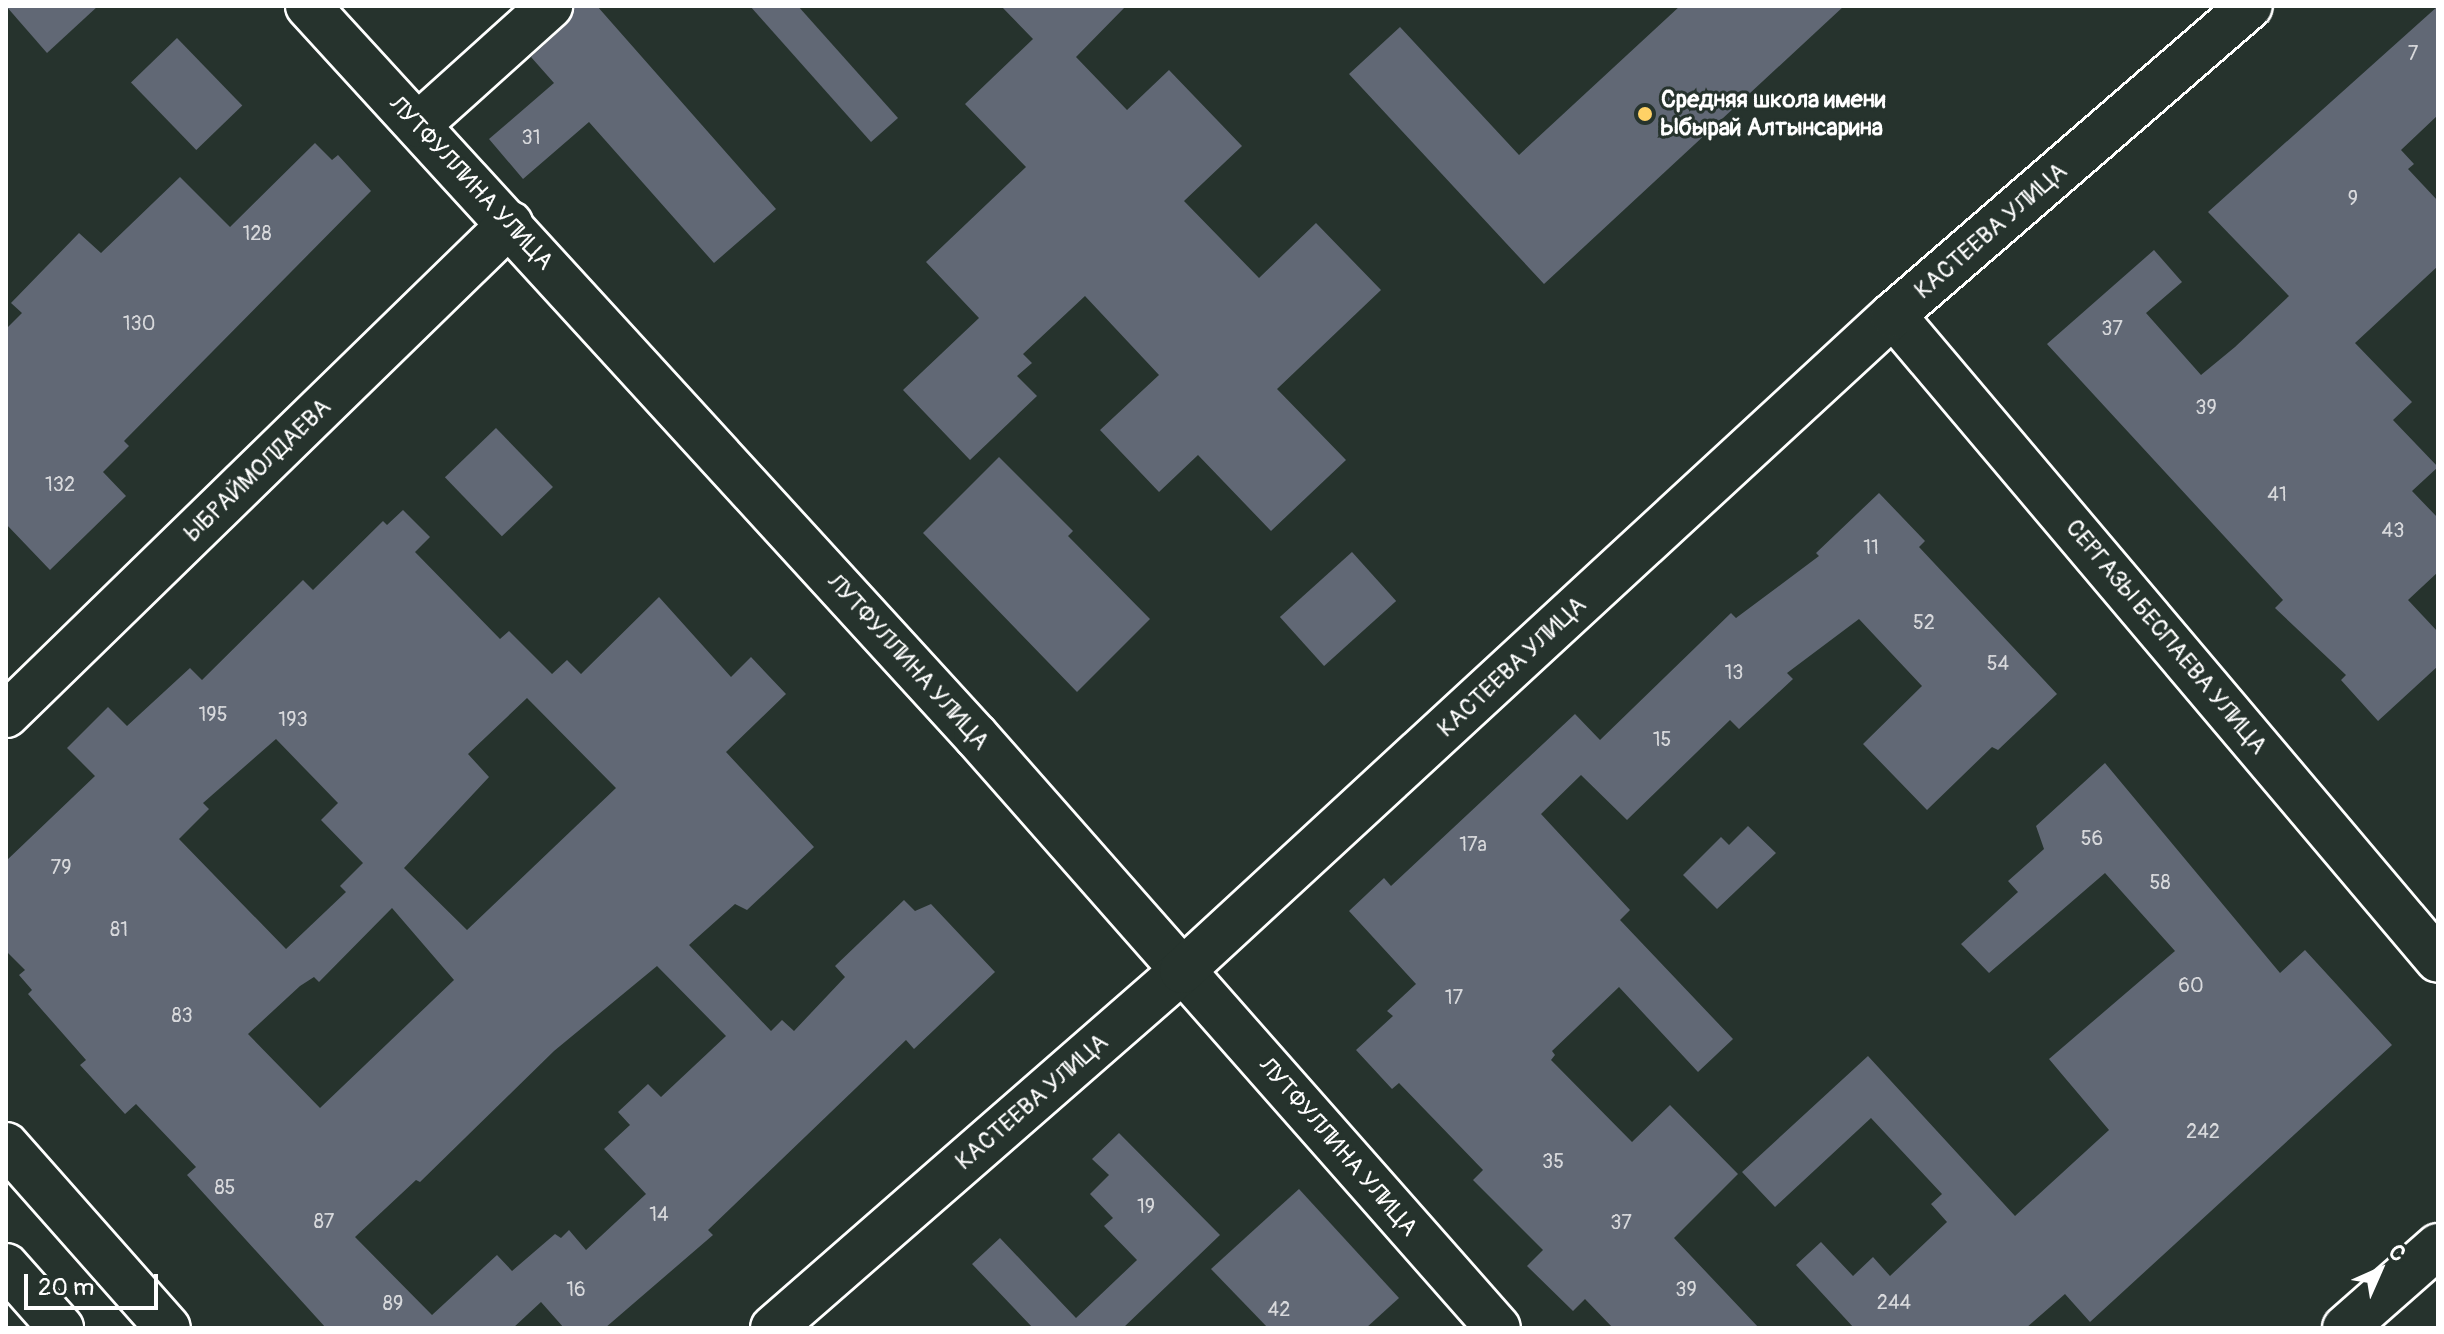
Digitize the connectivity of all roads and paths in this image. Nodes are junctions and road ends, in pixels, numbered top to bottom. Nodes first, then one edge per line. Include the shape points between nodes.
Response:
1 (308, 6) edge
2 (550, 6) edge
3 (2250, 6) edge
4 (418, 125) junction
5 (510, 224) junction
6 (1893, 315) junction
7 (6, 715) edge
8 (2438, 960) edge
9 (1182, 971) junction
10 (6, 1145) edge
11 (2438, 1246) edge
12 (6, 1266) edge
13 (61, 1328) edge
14 (168, 1328) edge
15 (773, 1328) edge
16 (1498, 1328) edge
17 (2345, 1328) edge

1 - 4 main road, ЛУТФУЛЛИНА УЛИЦА
2 - 4 main road
3 - 6 main road, КАСТЕЕВА УЛИЦА
4 - 5 main road, ЛУТФУЛЛИНА УЛИЦА
5 - 7 main road, ЫБРАЙМОЛДАЕВА
5 - 9 main road, ЛУТФУЛЛИНА УЛИЦА
6 - 8 main road, СЕРГАЗЫ БЕСПАЕВА УЛИЦА
6 - 9 main road, КАСТЕЕВА УЛИЦА
9 - 15 main road, КАСТЕЕВА УЛИЦА
9 - 16 main road, ЛУТФУЛЛИНА УЛИЦА
10 - 14 main road
11 - 17 main road
12 - 13 main road

